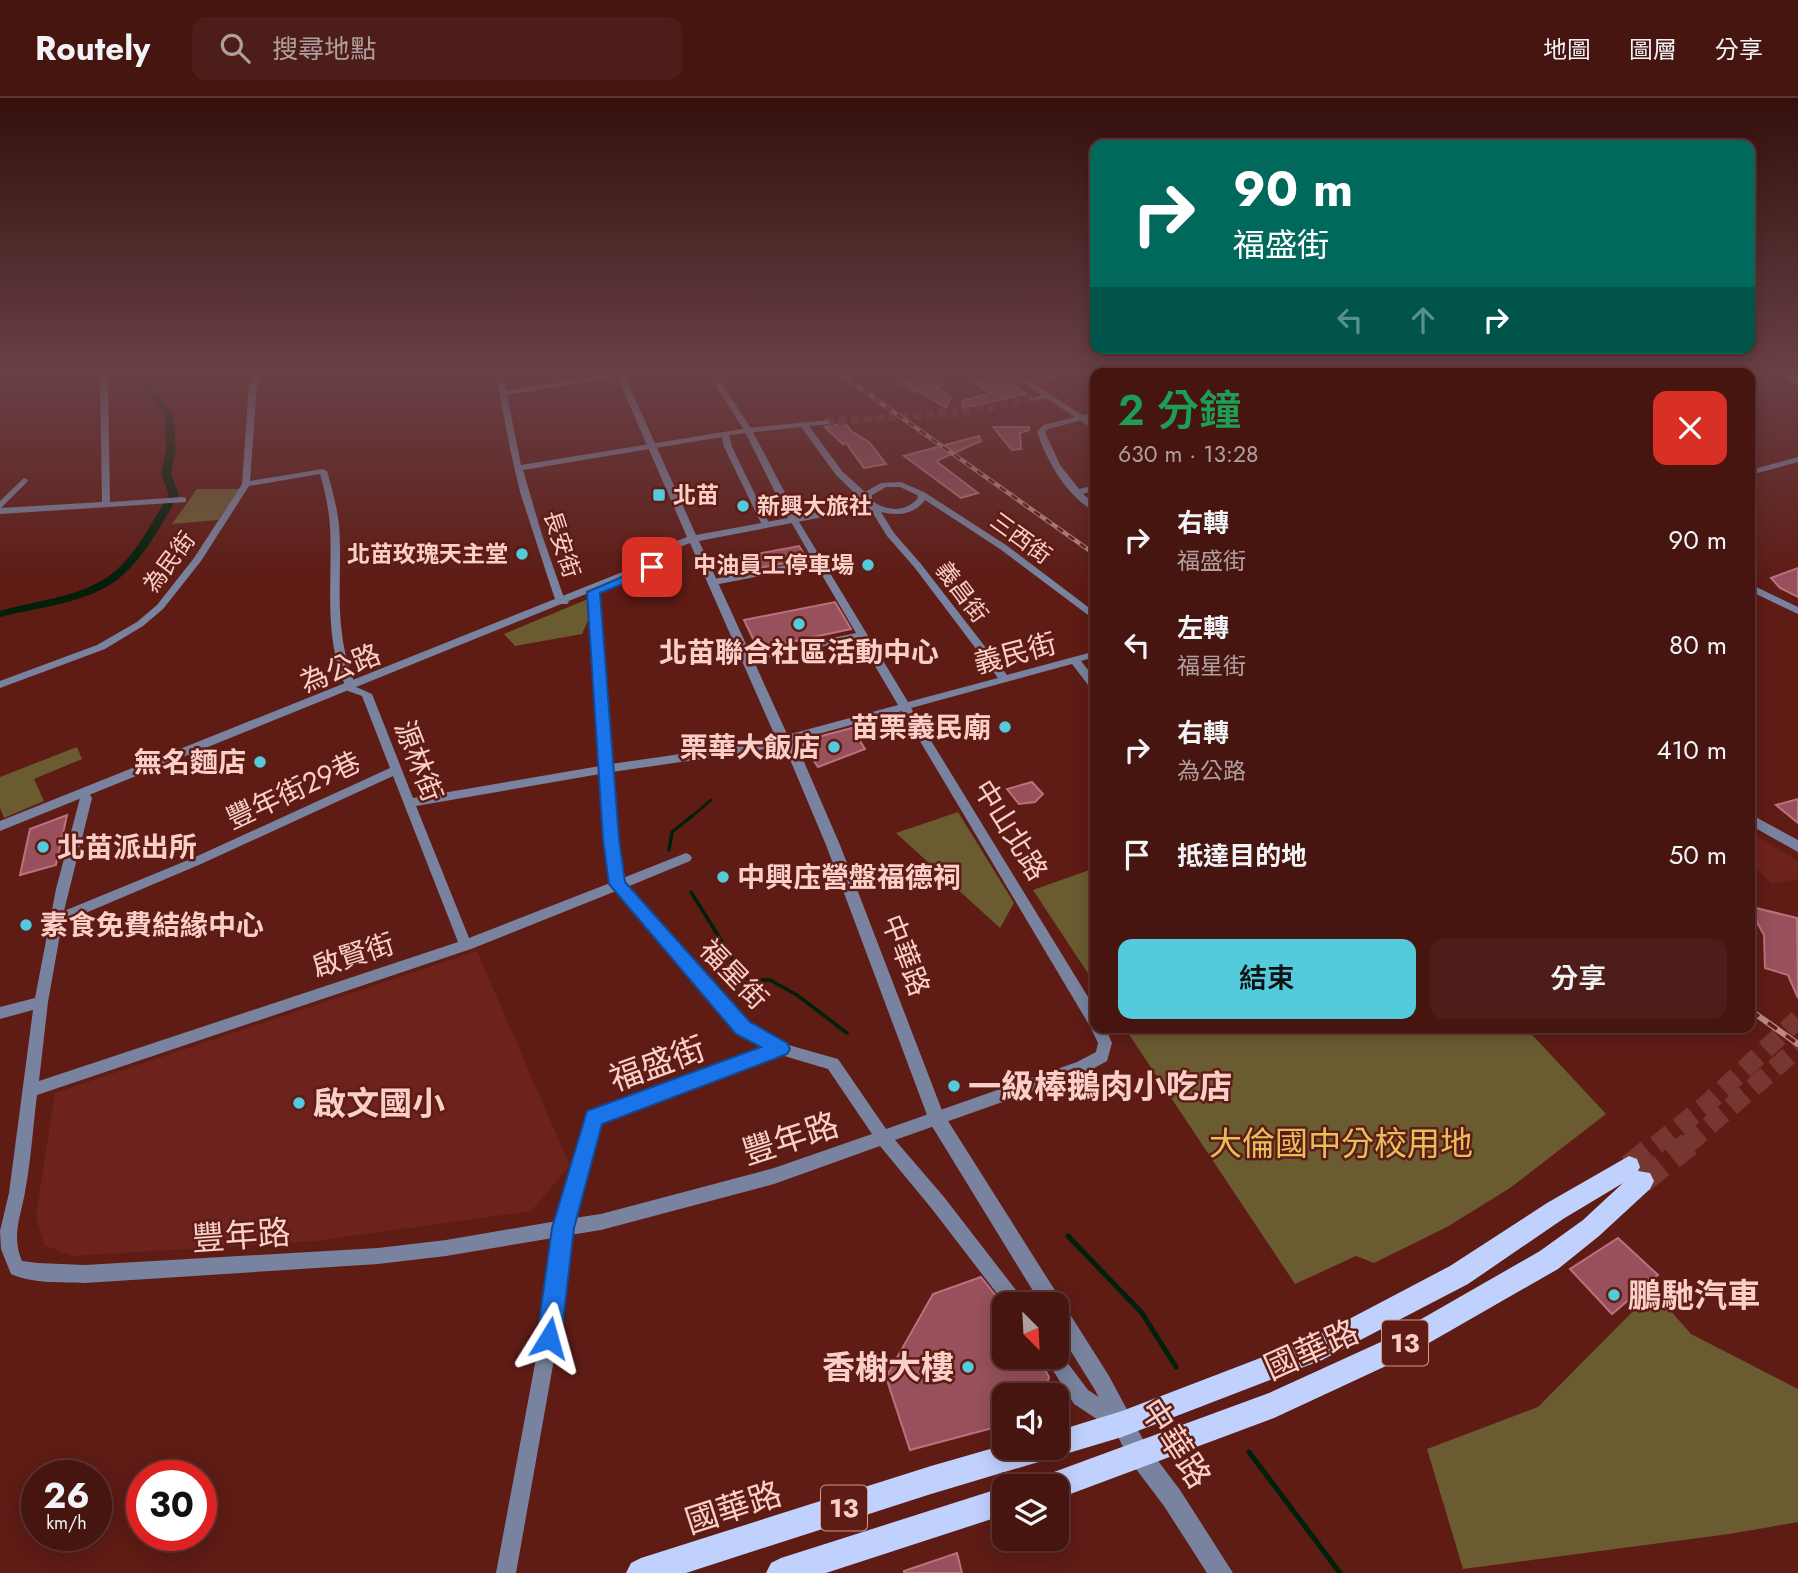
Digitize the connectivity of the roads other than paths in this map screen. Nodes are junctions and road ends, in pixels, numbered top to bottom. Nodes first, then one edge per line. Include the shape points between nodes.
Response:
1 (105, 443) edge
2 (249, 443) edge
3 (514, 443) edge
4 (651, 443) edge
5 (673, 443) edge
6 (727, 443) edge
7 (755, 443) edge
8 (817, 443) edge
9 (1044, 443) edge
10 (652, 446) junction
11 (1798, 459) edge
12 (520, 468) junction
13 (1755, 472) edge
14 (24, 480) dead end
15 (246, 484) junction
16 (1090, 489) edge
17 (1076, 493) junction
18 (921, 494) junction
19 (183, 500) dead end
20 (106, 503) junction
21 (870, 503) junction
22 (1090, 505) edge
23 (0, 509) edge
24 (902, 511) junction
25 (794, 520) junction
26 (766, 525) junction
27 (888, 530) junction
28 (692, 539) junction
29 (336, 545) joint
30 (819, 562) junction
31 (714, 582) junction
32 (592, 590) junction
33 (1755, 590) edge
34 (334, 600) junction
35 (1775, 600) junction
36 (562, 601) junction
37 (321, 602) dead end
38 (1798, 611) edge
39 (1090, 613) edge
40 (1798, 622) edge
41 (862, 635) junction
42 (1090, 656) edge
43 (748, 659) junction
44 (1075, 660) junction
45 (1004, 679) junction
46 (1090, 680) edge
47 (0, 684) edge
48 (351, 687) junction
49 (908, 708) junction
50 (784, 740) junction
51 (607, 769) junction
52 (395, 770) junction
53 (84, 795) junction
54 (409, 803) junction
55 (1755, 822) edge
56 (0, 827) edge
57 (0, 832) edge
58 (1798, 847) edge
59 (686, 858) dead end
60 (617, 884) junction
61 (56, 920) junction
62 (466, 945) junction
63 (41, 1002) junction
64 (0, 1013) edge
65 (1090, 1013) edge
66 (1101, 1033) edge
67 (780, 1049) junction
68 (32, 1090) junction
69 (936, 1117) junction
70 (884, 1138) junction
71 (563, 1228) junction
72 (4, 1251) edge
73 (1007, 1292) edge
74 (1045, 1292) edge
75 (1069, 1329) edge
76 (1062, 1369) edge
77 (1122, 1424) junction
78 (1069, 1441) edge
79 (1138, 1453) junction
80 (1002, 1460) edge
81 (1069, 1481) edge
82 (992, 1505) edge
83 (506, 1573) edge
84 (641, 1573) edge
85 (781, 1573) edge
86 (1221, 1573) edge

1 - 20 street
2 - 15 street, 為民街
3 - 12 street, 長安街
4 - 10 street, 中華路
5 - 10 street
6 - 26 street
7 - 25 street
8 - 21 street, 義昌街
9 - 17 street via 1048,456
10 - 12 street
10 - 28 street, 中華路
11 - 13 street
12 - 36 street, 長安街 via 543,553
14 - 23 street
15 - 29 street via 323,471
15 - 47 street, 為民街 via 198,559 160,607 140,624 100,647
16 - 17 street
17 - 22 street
18 - 21 street, 為公路 via 910,486 893,484 871,491
18 - 24 street via 917,506
18 - 39 street, 三西街
19 - 20 street
20 - 23 street
21 - 24 street, 為公路 via 886,511
21 - 25 street, 為公路
21 - 27 street, 義昌街
24 - 27 street via 884,519
25 - 26 street, 為公路
25 - 30 street, 中山北路
26 - 28 street, 為公路
27 - 45 street, 義昌街
28 - 31 street, 中華路
28 - 32 street, 為公路
29 - 34 street, 源林街
30 - 31 street
30 - 41 street, 中山北路
31 - 43 street, 中華路
32 - 36 street, 為公路
32 - 51 street
33 - 35 street
34 - 37 street
34 - 48 street, 源林街 via 338,650
35 - 38 street
35 - 40 street
36 - 48 street, 為公路
41 - 43 street
41 - 49 street, 中山北路
42 - 44 street, 義民街
43 - 50 street, 中華路
44 - 45 street, 義民街
44 - 46 street
45 - 49 street, 義民街
48 - 52 street, 源林街 via 367,694
48 - 53 street, 為公路
49 - 50 street, 義民街
49 - 65 street, 中山北路
50 - 51 street, 義民街
50 - 69 street, 中華路 via 792,748 833,845
51 - 54 street, 義民街
51 - 60 street
52 - 54 street, 源林街
52 - 61 street, 豐年街29巷
53 - 56 street, 為公路
53 - 57 street, 為公路
53 - 61 street, 豐年路
54 - 62 street, 源林街
55 - 58 street
59 - 60 street, 啟賢街
60 - 62 street, 啟賢街
60 - 67 street, 福星街 via 743,1028
61 - 63 street, 豐年路
62 - 68 street, 啟賢街
63 - 64 street
63 - 68 street, 豐年路
66 - 69 street, 中山北路 via 1105,1043 1102,1056 1082,1067
67 - 70 street, 福星街 via 833,1064
67 - 71 street, 福盛街 via 594,1118
68 - 72 street, 豐年路
69 - 70 street, 豐年路
69 - 74 street, 中華路
70 - 71 street, 豐年路 via 704,1197
70 - 73 street, 福星街
71 - 72 street, 豐年路 via 378,1256 154,1271 37,1272 17,1268
71 - 83 street via 549,1338
75 - 77 street, 中華路
76 - 77 street via 1082,1397
77 - 78 main road, 國華路 / 13
77 - 79 street, 中華路
77 - 79 main road, 國華路 / 13 via 1322,1347 1459,1275 1555,1211 1636,1174 1591,1228 1549,1260 1392,1350 1274,1405
79 - 81 main road, 國華路 / 13
79 - 86 street, 中華路
80 - 84 main road, 國華路 / 13
82 - 85 main road, 13

